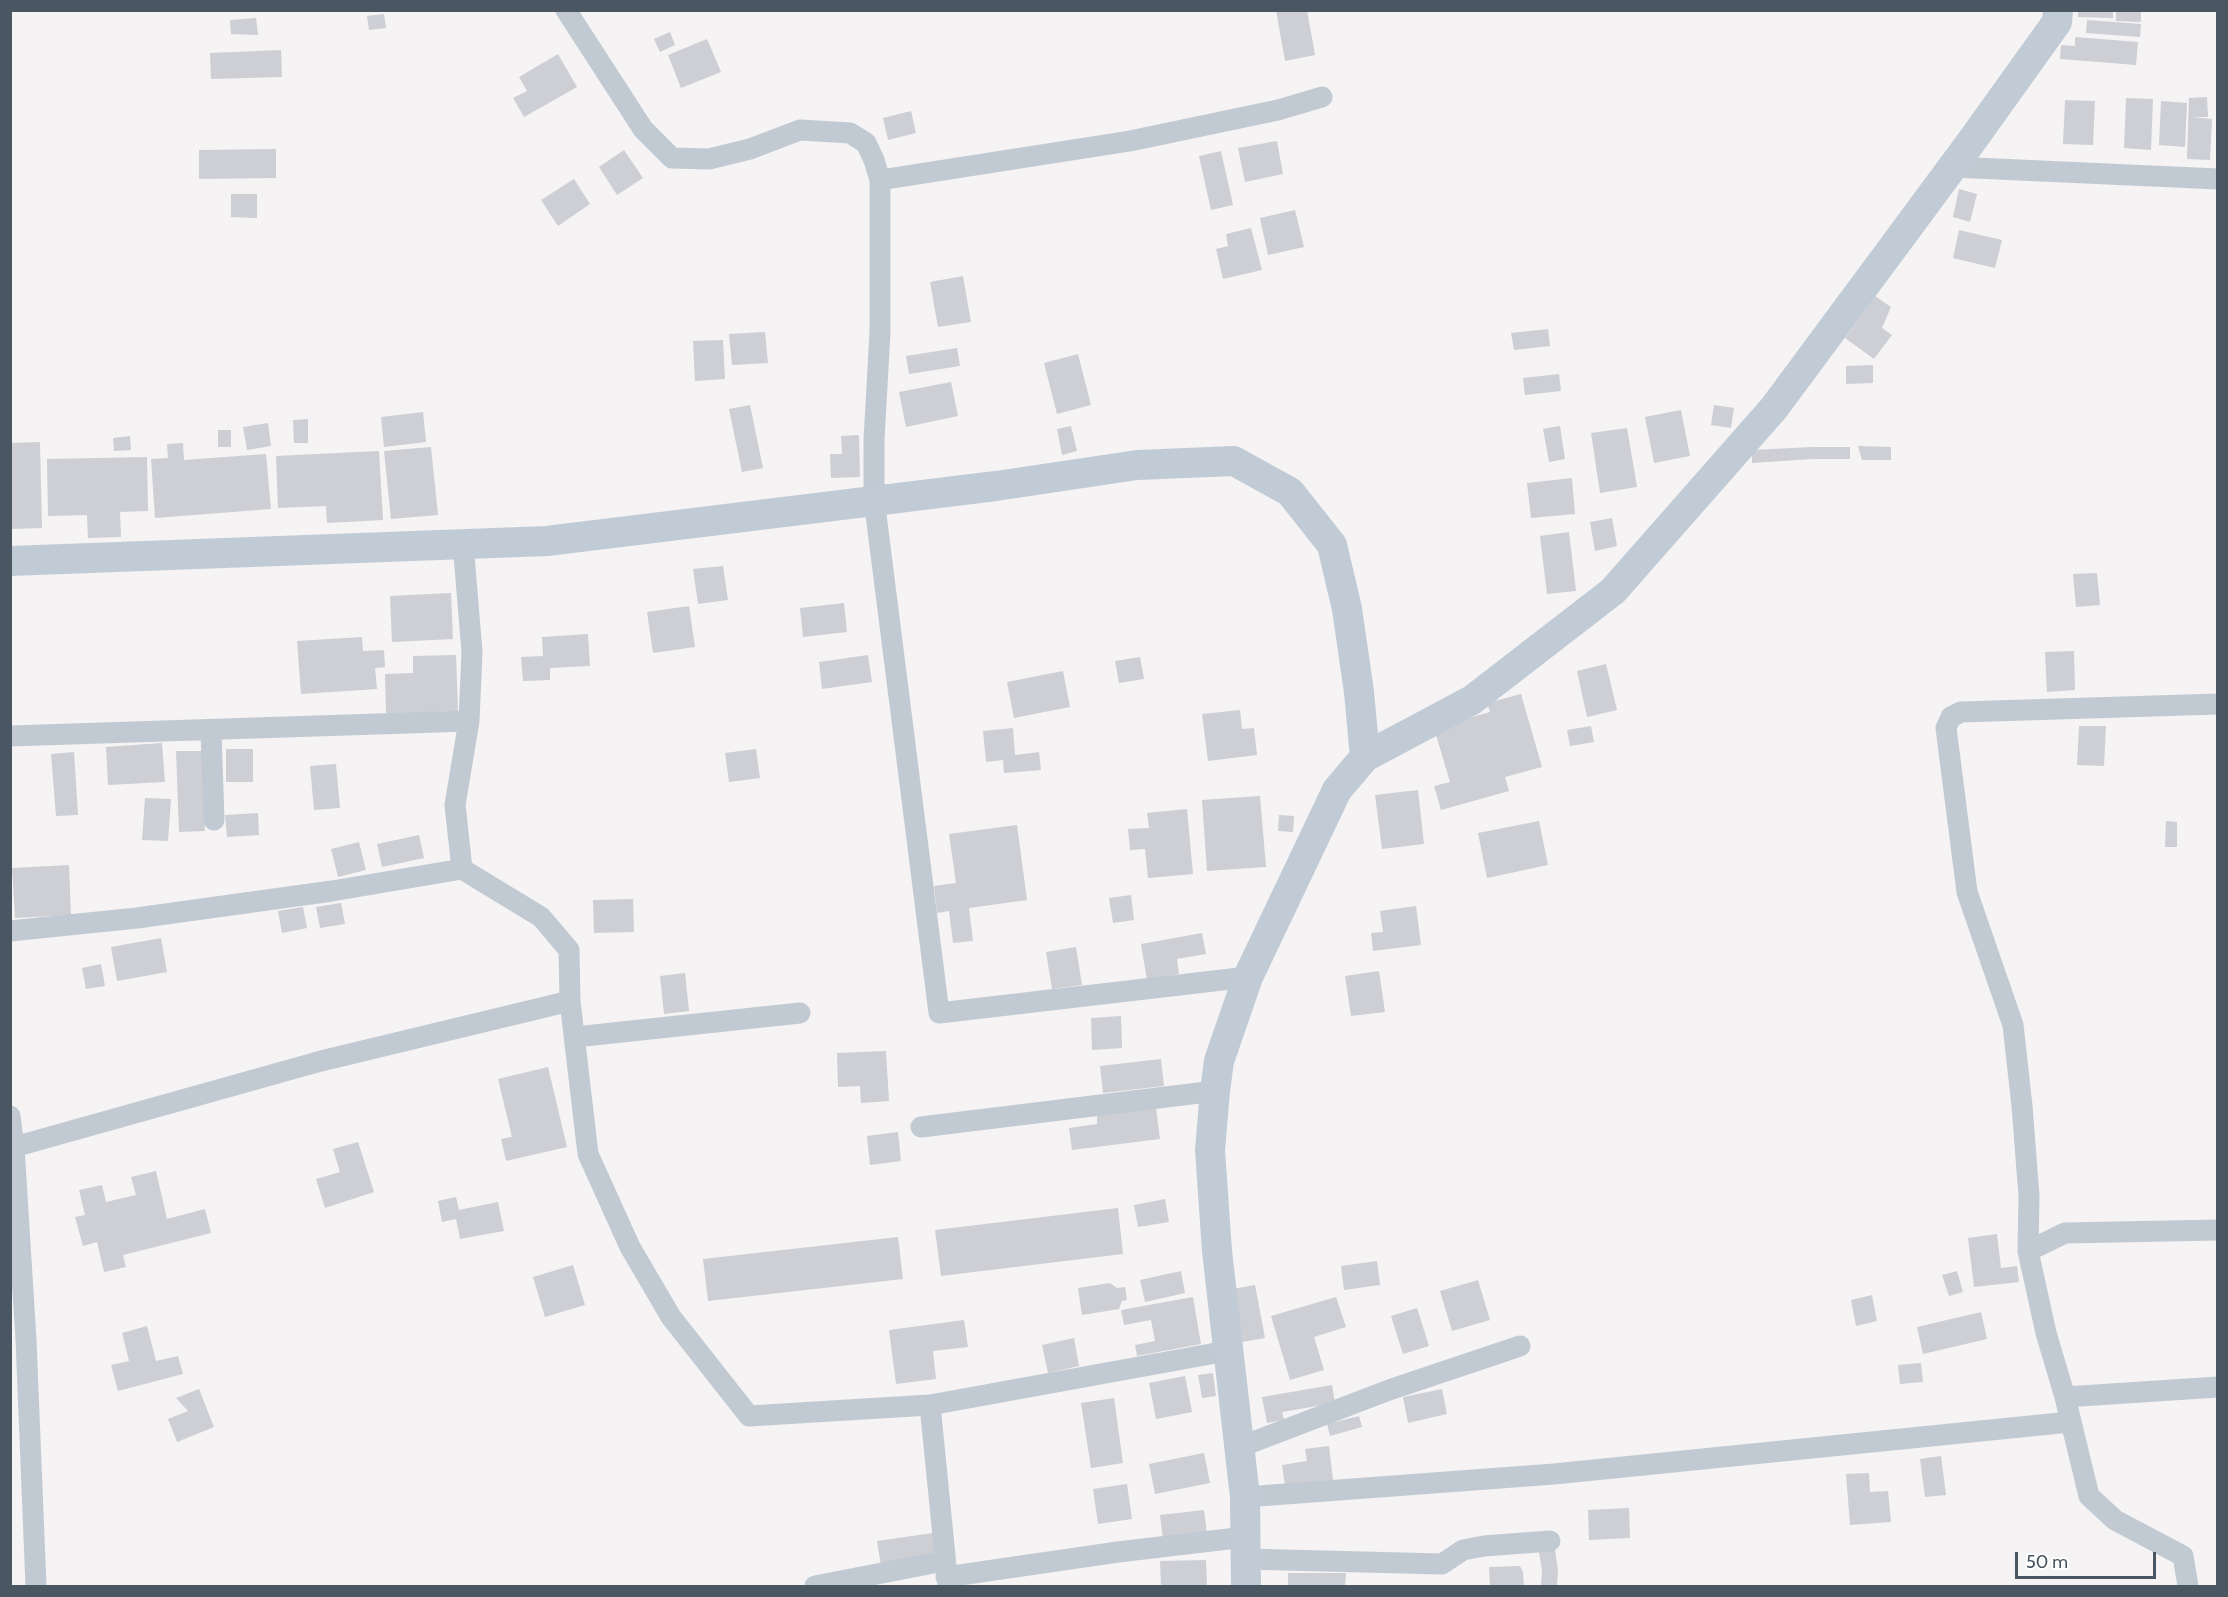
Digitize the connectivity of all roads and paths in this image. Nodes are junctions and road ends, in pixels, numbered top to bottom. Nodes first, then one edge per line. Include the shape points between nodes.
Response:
1 (566, 10) edge
2 (2058, 10) edge
3 (1322, 97) dead end
4 (1953, 167) junction
5 (2217, 179) edge
6 (880, 180) junction
7 (874, 499) junction
8 (463, 543) junction
9 (10, 561) edge
10 (2217, 704) edge
11 (469, 721) junction
12 (211, 731) junction
13 (10, 736) edge
14 (1365, 757) junction
15 (214, 820) dead end
16 (462, 869) junction
17 (10, 931) edge
18 (1248, 977) junction
19 (570, 1001) junction
20 (800, 1013) dead end
21 (575, 1037) junction
22 (1215, 1091) junction
23 (10, 1116) edge
24 (921, 1127) dead end
25 (14, 1148) junction
26 (2217, 1230) edge
27 (2028, 1251) junction
28 (1520, 1346) dead end
29 (1227, 1351) junction
30 (2217, 1387) edge
31 (2065, 1397) junction
32 (930, 1405) junction
33 (2070, 1422) junction
34 (1240, 1447) junction
35 (1245, 1497) junction
36 (1550, 1541) dead end
37 (1245, 1561) edge
38 (946, 1575) edge
39 (36, 1587) edge
40 (814, 1587) edge
41 (2188, 1587) edge

1 - 6 street via 643,129 672,158 709,159 800,130 850,133 866,143
2 - 4 street via 2057,22
3 - 6 street via 1130,141
4 - 5 street
4 - 14 street via 1774,408 1613,591 1472,700
6 - 7 street
7 - 8 street via 547,541
7 - 14 street via 1137,465 1234,461 1290,492 1332,545 1347,609
7 - 18 street via 939,1013
8 - 9 street
8 - 11 street via 472,652
10 - 27 street via 1961,712 1951,717 1946,728 1967,891 2013,1025 2029,1196
11 - 12 street
11 - 16 street via 456,805
12 - 13 street
12 - 15 street
14 - 18 street via 1337,790
16 - 17 street via 137,918
16 - 19 street via 542,917 569,950
18 - 22 street via 1219,1061
19 - 21 street
19 - 25 street via 321,1061
20 - 21 street
21 - 32 street via 588,1154 630,1247 671,1317 749,1416
22 - 24 street
22 - 29 street via 1210,1150
23 - 25 street
25 - 39 street
26 - 27 street via 2065,1233
27 - 31 street
28 - 34 street via 1389,1390
29 - 32 street
29 - 34 street
30 - 31 street
31 - 33 street
32 - 38 street
33 - 35 street via 1554,1474
33 - 41 street via 2090,1496 2115,1520 2183,1556
34 - 35 street
35 - 37 street
36 - 37 street via 1463,1550 1442,1564
37 - 38 street via 1118,1552
38 - 40 street

